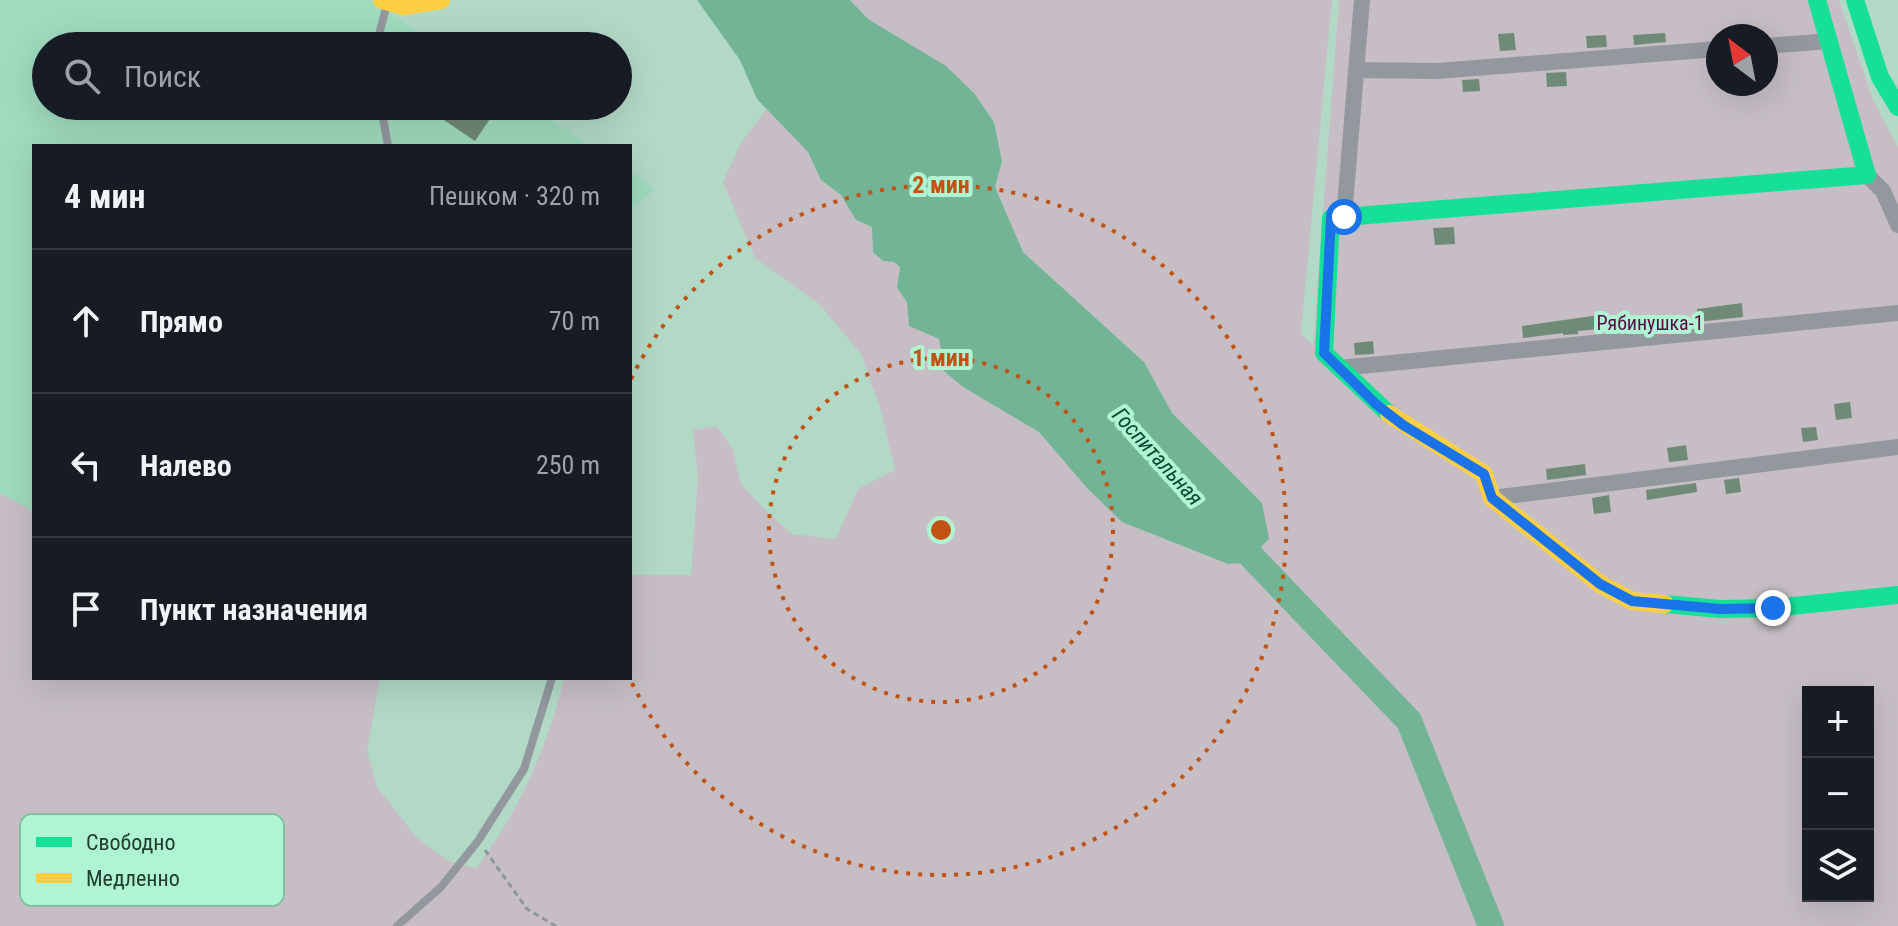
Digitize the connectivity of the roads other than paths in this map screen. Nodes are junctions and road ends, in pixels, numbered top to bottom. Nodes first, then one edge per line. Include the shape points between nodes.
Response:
1 (441, 0) edge
2 (1362, 0) edge
3 (1817, 0) edge
4 (1855, 0) edge
5 (384, 2) edge
6 (379, 32) edge
7 (1829, 41) junction
8 (1778, 45) edge
9 (1706, 50) edge
10 (1356, 70) junction
11 (1898, 107) edge
12 (383, 120) edge
13 (388, 144) edge
14 (1867, 175) junction
15 (1344, 217) junction
16 (1898, 225) edge
17 (1898, 313) edge
18 (1340, 368) junction
19 (1898, 447) edge
20 (1492, 498) junction
21 (1898, 595) edge
22 (551, 680) edge
23 (397, 926) edge

1 - 5 street via 418,7
2 - 10 street
3 - 7 street
4 - 11 street via 1880,77
5 - 6 lane
7 - 8 street
7 - 14 street
9 - 10 street via 1437,71
10 - 15 street
12 - 13 lane
14 - 15 street
14 - 16 street via 1883,191
15 - 18 street via 1331,218 1324,353
17 - 18 street
18 - 20 street via 1403,425 1484,474
19 - 20 street
20 - 21 street via 1600,584 1632,601 1747,609
22 - 23 lane via 524,769 441,887

